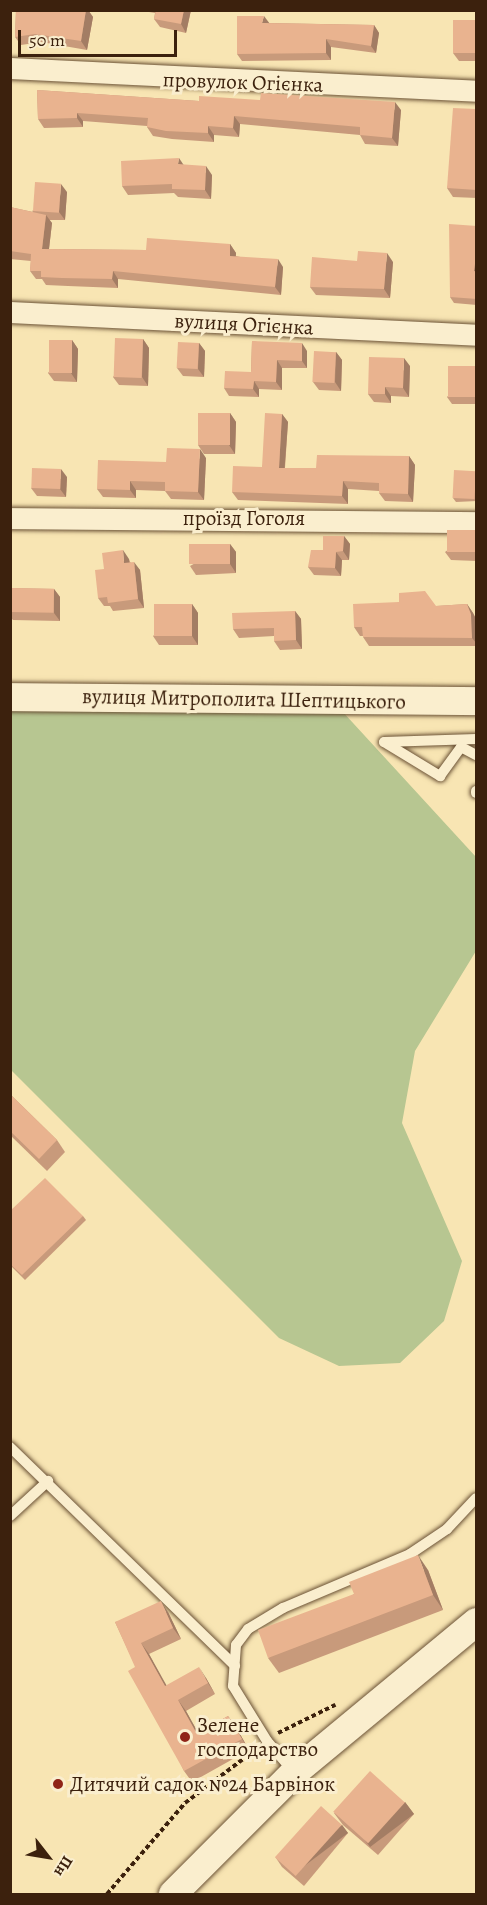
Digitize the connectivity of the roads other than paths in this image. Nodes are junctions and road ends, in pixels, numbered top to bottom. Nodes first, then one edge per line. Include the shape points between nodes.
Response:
1 (10, 68) edge
2 (477, 91) edge
3 (10, 312) edge
4 (477, 335) edge
5 (10, 518) edge
6 (477, 522) edge
7 (10, 697) edge
8 (477, 701) edge
9 (477, 739) edge
10 (477, 755) edge
11 (10, 1447) edge
12 (48, 1480) junction
13 (477, 1498) edge
14 (10, 1516) edge
15 (477, 1622) edge
16 (235, 1666) junction
17 (294, 1772) junction
18 (173, 1894) edge

1 - 2 street, провулок Огієнка
3 - 4 street, вулиця Огієнка
5 - 6 street, проїзд Гоголя
7 - 8 street, вулиця Митрополита Шептицького
9 - 10 lane via 384,742 440,776 461,747
11 - 12 lane
12 - 14 lane
12 - 16 lane
13 - 16 lane via 447,1529 410,1554 248,1629 236,1645
15 - 17 street
16 - 17 lane via 233,1686 267,1741
17 - 18 street

